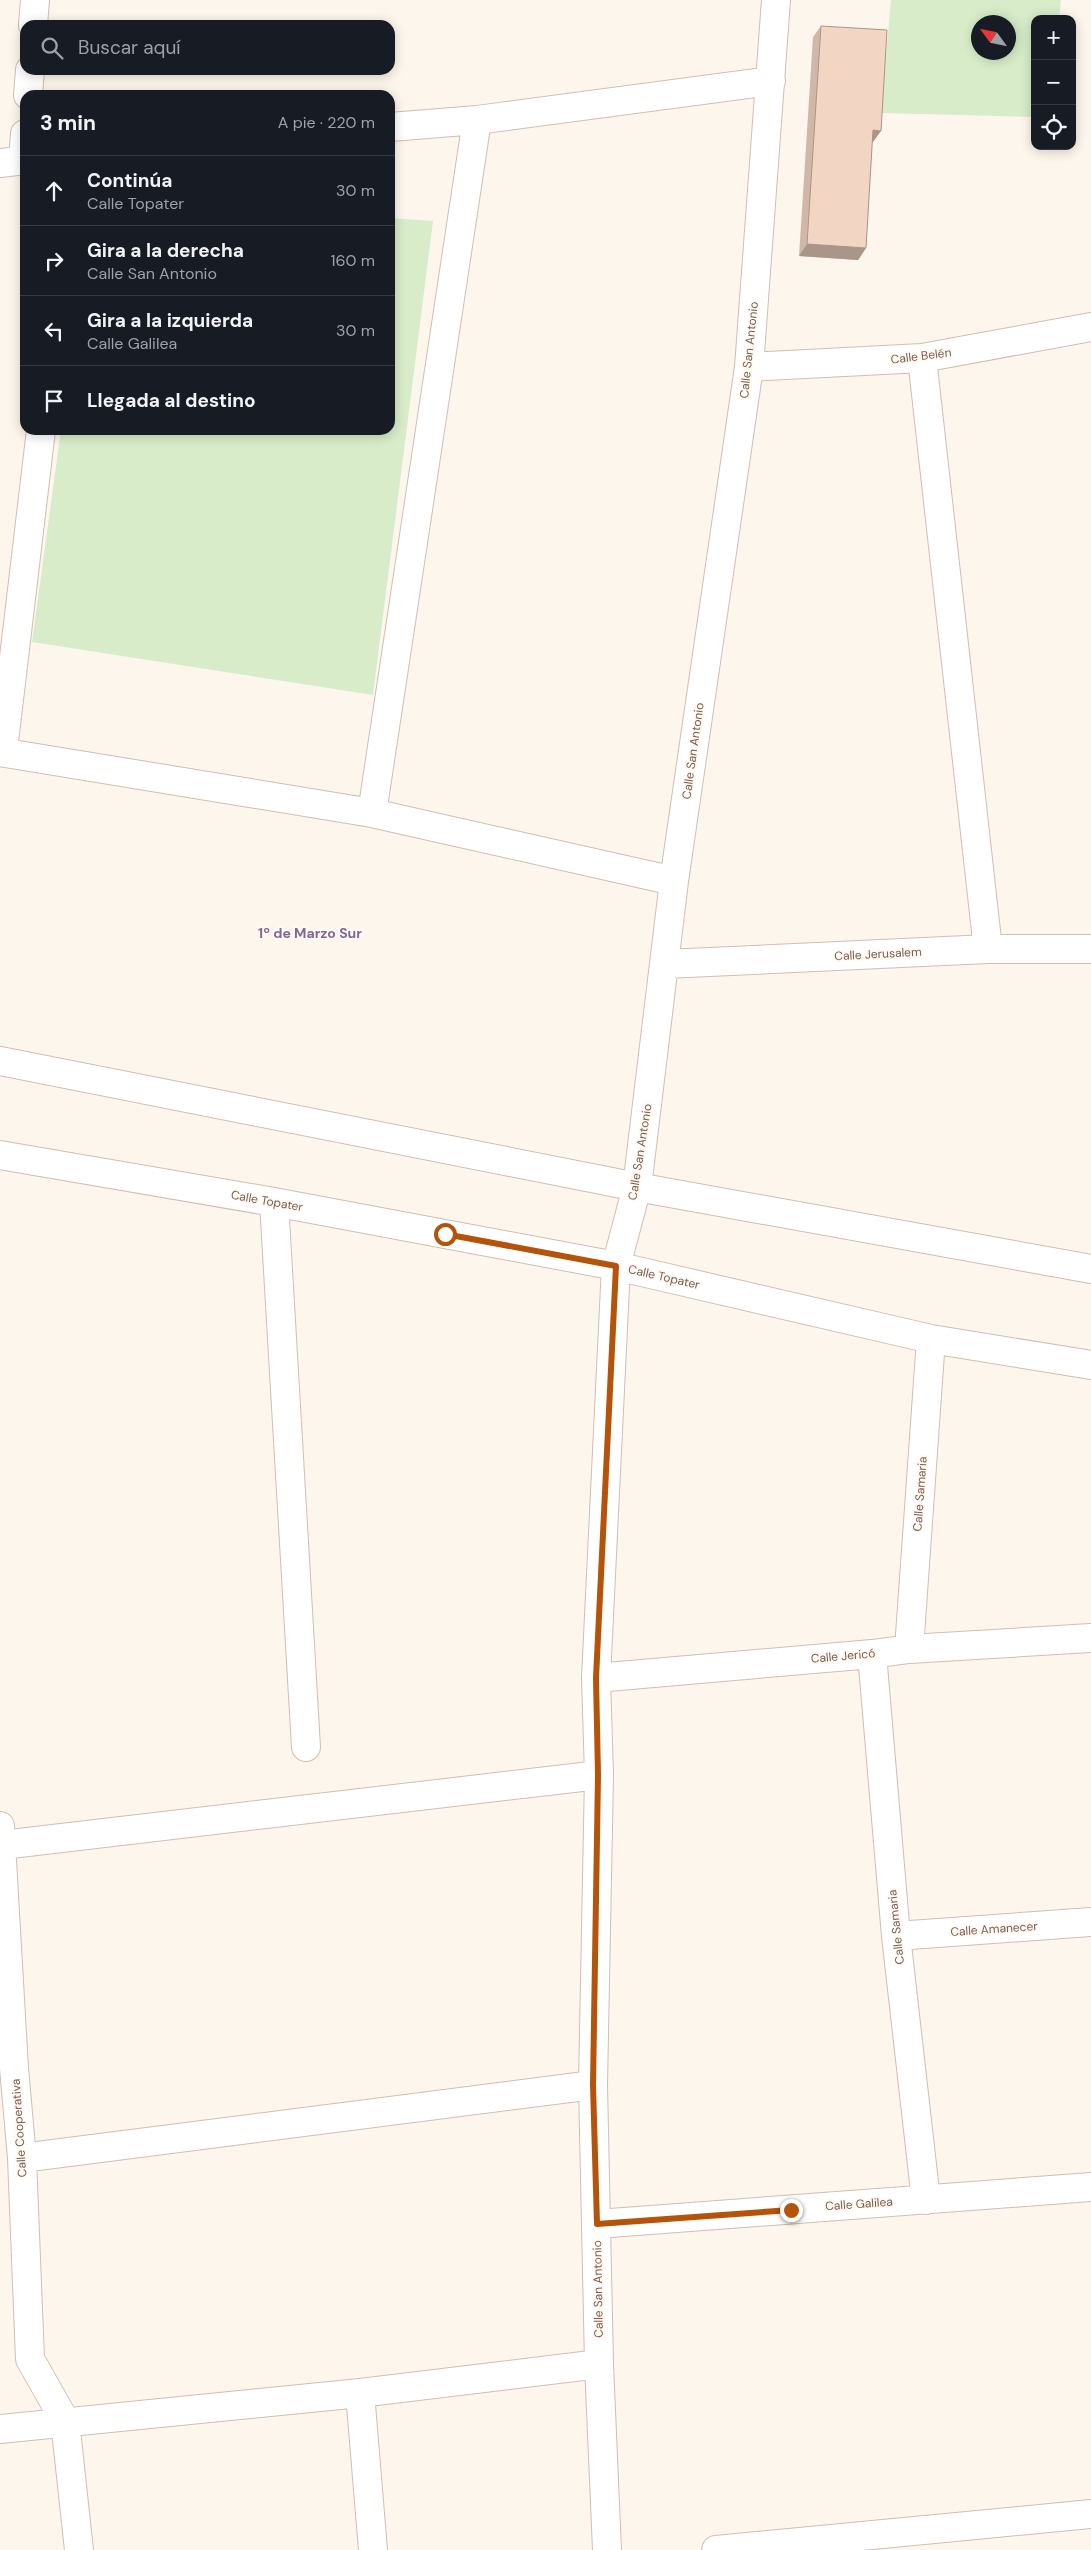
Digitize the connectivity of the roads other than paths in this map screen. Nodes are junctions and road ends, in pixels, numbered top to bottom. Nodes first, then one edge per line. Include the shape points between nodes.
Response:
1 (35, 0) edge
2 (776, 0) edge
3 (33, 20) edge
4 (30, 75) edge
5 (772, 81) junction
6 (28, 90) edge
7 (477, 120) junction
8 (395, 127) edge
9 (1091, 327) edge
10 (922, 358) junction
11 (749, 367) junction
12 (40, 435) edge
13 (1, 751) edge
14 (372, 812) junction
15 (674, 881) junction
16 (988, 949) junction
17 (1091, 949) edge
18 (666, 964) junction
19 (0, 1061) edge
20 (0, 1155) edge
21 (637, 1187) junction
22 (274, 1202) junction
23 (616, 1266) junction
24 (1091, 1269) edge
25 (931, 1339) junction
26 (1091, 1365) edge
27 (1091, 1638) edge
28 (909, 1649) junction
29 (872, 1654) junction
30 (596, 1678) junction
31 (306, 1747) dead end
32 (598, 1775) junction
33 (1, 1836) edge
34 (1091, 1922) edge
35 (896, 1936) junction
36 (7, 2069) edge
37 (593, 2085) junction
38 (22, 2158) junction
39 (1091, 2187) edge
40 (926, 2200) junction
41 (597, 2224) junction
42 (599, 2364) junction
43 (360, 2392) junction
44 (65, 2422) junction
45 (0, 2429) edge
46 (1091, 2514) edge
47 (79, 2550) edge
48 (373, 2550) edge
49 (607, 2550) edge
50 (716, 2550) edge

1 - 3 street
2 - 5 street, Calle San Antonio
4 - 6 street
5 - 7 street
5 - 11 street, Calle San Antonio
7 - 8 street
7 - 14 street
9 - 10 street, Calle Belén
10 - 11 street, Calle Belén
10 - 16 street
11 - 15 street, Calle San Antonio
12 - 13 street
13 - 14 street
14 - 15 street
15 - 18 street, Calle San Antonio
16 - 17 street, Calle Jerusalem
16 - 18 street, Calle Jerusalem
18 - 21 street, Calle San Antonio
19 - 21 street
20 - 22 street, Calle Topater
21 - 23 street, Calle San Antonio
21 - 24 street
22 - 23 street, Calle Topater
22 - 31 street
23 - 25 street, Calle Topater
23 - 30 street, Calle San Antonio
25 - 26 street, Calle Topater
25 - 28 street, Calle Samaria
27 - 28 street, Calle Jericó
28 - 29 street, Calle Jericó
29 - 30 street, Calle Jericó
29 - 35 street, Calle Samaria
30 - 32 street, Calle San Antonio
32 - 33 street
32 - 37 street, Calle San Antonio
33 - 36 street, Calle Cooperativa
34 - 35 street, Calle Amanecer
35 - 40 street, Calle Samaria
36 - 38 street, Calle Cooperativa
37 - 38 street
37 - 41 street, Calle San Antonio
38 - 44 street, Calle Cooperativa via 30,2359
39 - 40 street, Calle Galilea
40 - 41 street, Calle Galilea
41 - 42 street, Calle San Antonio
42 - 43 street
42 - 49 street, Calle San Antonio
43 - 44 street
43 - 48 street
44 - 45 street
44 - 47 street
46 - 50 street

